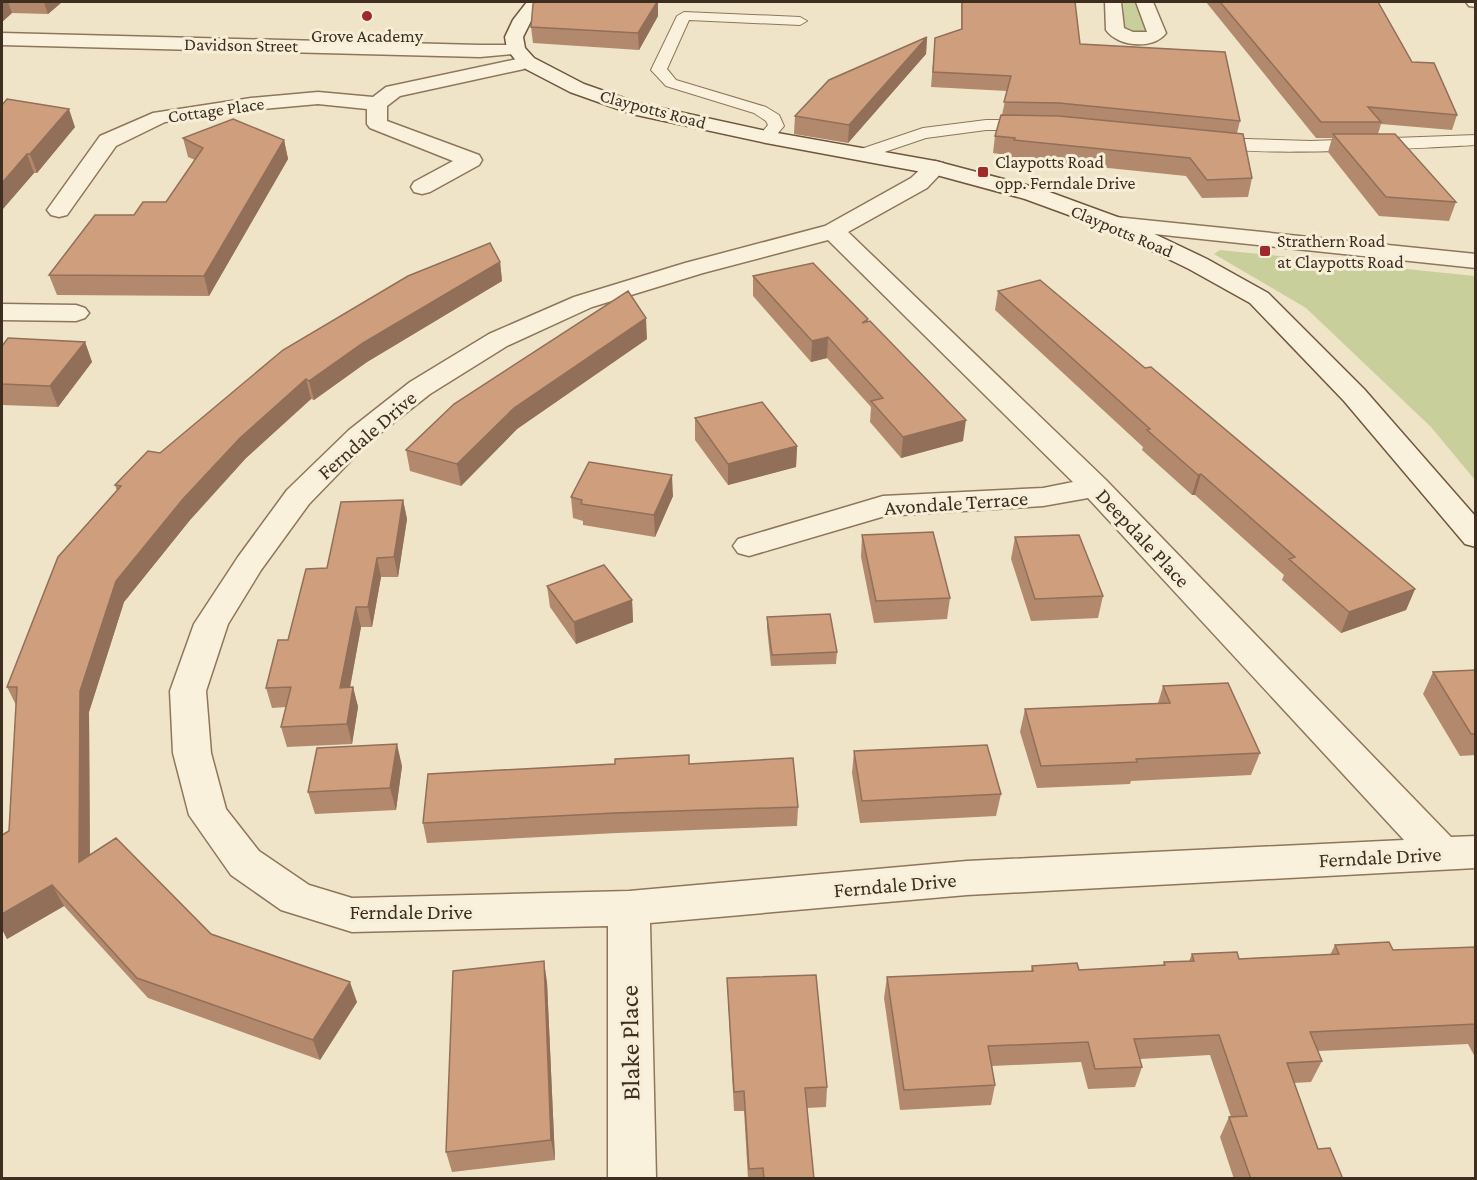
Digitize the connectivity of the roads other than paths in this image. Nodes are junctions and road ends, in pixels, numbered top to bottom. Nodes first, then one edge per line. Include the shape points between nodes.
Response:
1 (536, 2) edge
2 (1113, 2) edge
3 (1145, 2) edge
4 (800, 21) dead end
5 (2, 39) edge
6 (522, 56) junction
7 (377, 104) junction
8 (1044, 125) edge
9 (766, 137) junction
10 (1476, 140) edge
11 (1196, 141) edge
12 (864, 154) junction
13 (935, 168) junction
14 (422, 187) dead end
15 (59, 210) dead end
16 (1115, 224) junction
17 (833, 231) junction
18 (1476, 261) edge
19 (2, 312) edge
20 (76, 313) dead end
21 (1095, 487) junction
22 (1476, 537) edge
23 (749, 546) dead end
24 (1459, 853) edge
25 (629, 908) junction
26 (632, 1179) edge

1 - 6 street via 514,37
2 - 3 street via 1115,30 1138,39 1152,38 1156,33
4 - 9 lane via 684,16 659,70 671,83 760,110 773,118 776,126
5 - 6 street, Davidson Street via 480,51
6 - 7 street via 393,91
6 - 9 street, Claypotts Road via 577,88 632,108
7 - 14 street via 377,124 471,160
7 - 15 street, Cottage Place via 318,98 160,117 108,141
8 - 12 lane via 986,125 923,133
9 - 12 street, Claypotts Road
10 - 11 lane via 1386,145 1242,145
12 - 13 street, Claypotts Road
13 - 16 street, Claypotts Road via 1033,194
13 - 17 street, Ferndale Drive via 919,183
16 - 18 street
16 - 22 street, Claypotts Road via 1259,298 1354,394
17 - 21 street, Deepdale Place
17 - 25 street, Ferndale Drive via 583,302 498,340 420,388 359,436 298,497 211,624 188,691 192,753 208,815 245,863 296,898 352,915
19 - 20 street
21 - 23 street, Avondale Terrace via 1043,497 883,507
21 - 24 street, Deepdale Place
24 - 25 street, Ferndale Drive via 968,878
25 - 26 street, Blake Place

